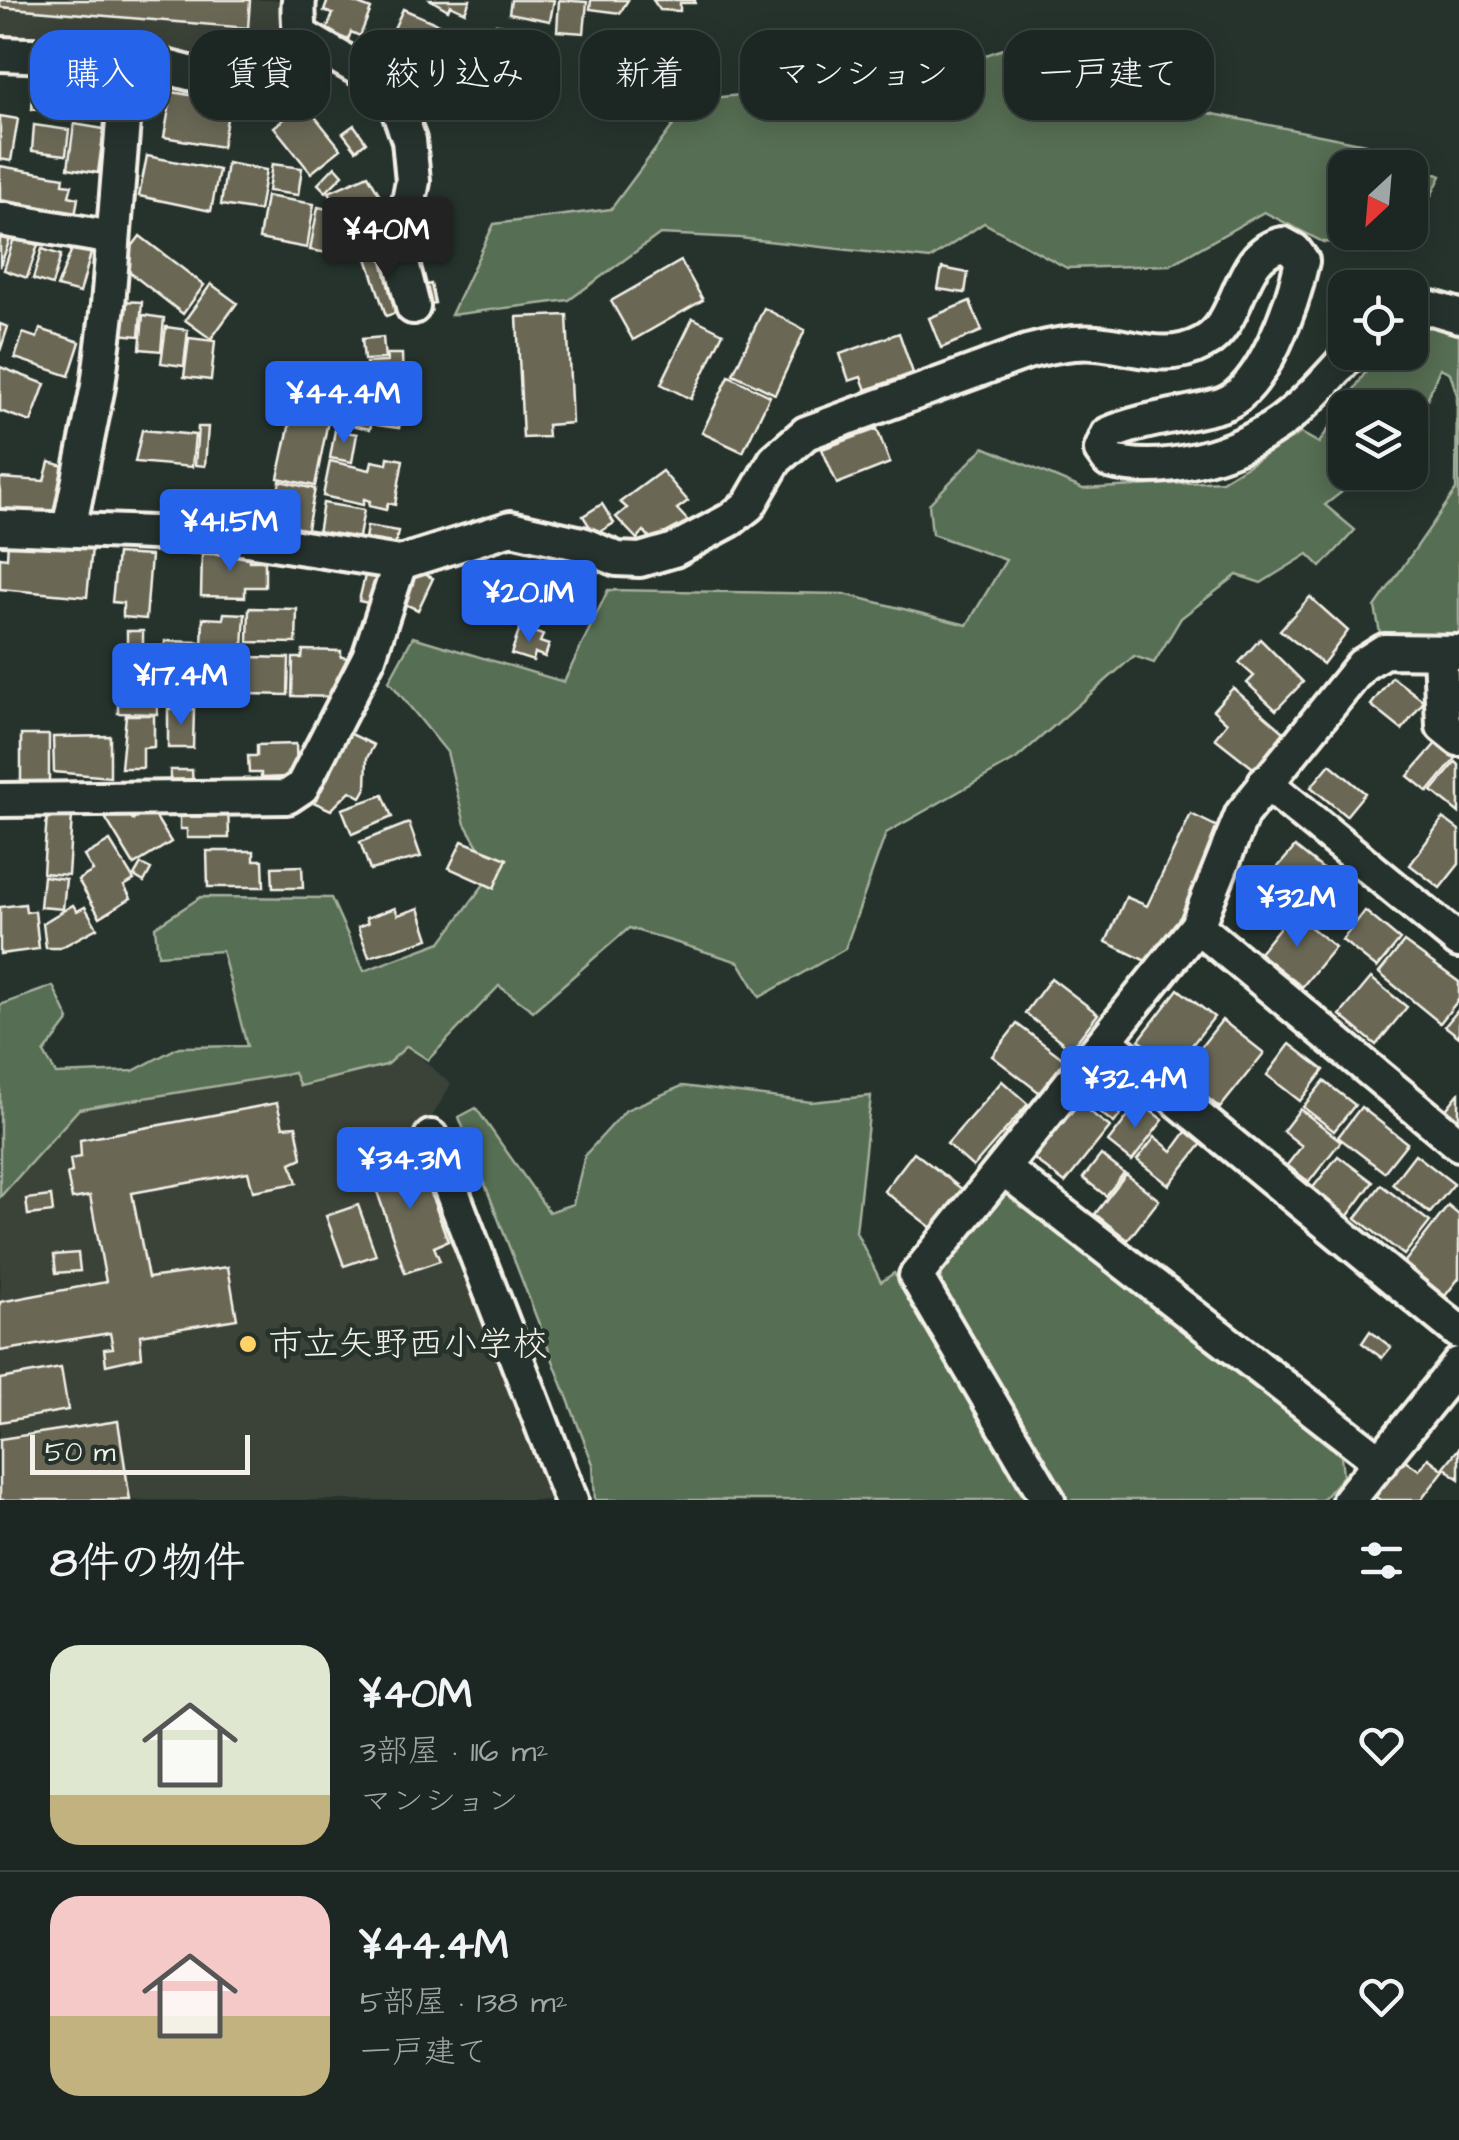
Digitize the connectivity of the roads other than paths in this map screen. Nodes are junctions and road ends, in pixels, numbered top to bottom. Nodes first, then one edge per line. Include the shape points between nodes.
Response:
1 (300, 0) edge
2 (299, 30) edge
3 (330, 52) edge
4 (0, 54) edge
5 (30, 55) edge
6 (123, 120) edge
7 (0, 220) edge
8 (113, 238) junction
9 (414, 307) dead end
10 (1428, 308) edge
11 (1459, 316) edge
12 (1334, 370) edge
13 (0, 526) edge
14 (69, 529) junction
15 (400, 563) junction
16 (1450, 652) edge
17 (1459, 739) edge
18 (1265, 782) junction
19 (0, 800) edge
20 (1196, 926) junction
21 (1459, 941) edge
22 (1107, 1042) junction
23 (430, 1137) dead end
24 (1459, 1144) edge
25 (1004, 1169) junction
26 (1459, 1332) edge
27 (1459, 1364) edge
28 (1381, 1462) junction
29 (571, 1500) edge
30 (1048, 1500) edge
31 (1348, 1500) edge

1 - 2 street
3 - 9 street via 390,87 409,140 413,181 399,251
4 - 5 street
6 - 8 street
7 - 8 street
8 - 14 street via 98,386
10 - 11 street
12 - 15 street via 1280,423 1249,440 1176,464 1127,466 1108,461 1101,450 1108,434 1244,394 1302,262 1283,244 1271,246 1205,342 1170,353 1062,343 806,432 775,460 749,505 657,557 617,559 511,528
13 - 14 street
14 - 15 street via 228,536
15 - 19 street via 369,657 302,786 287,797
16 - 17 street via 1443,726
16 - 18 street via 1384,651 1362,665
18 - 20 street via 1242,814
18 - 21 street
20 - 22 street
20 - 24 street
22 - 25 street
22 - 26 street
23 - 29 street
25 - 28 street
25 - 30 street via 916,1276
27 - 28 street
28 - 31 street

